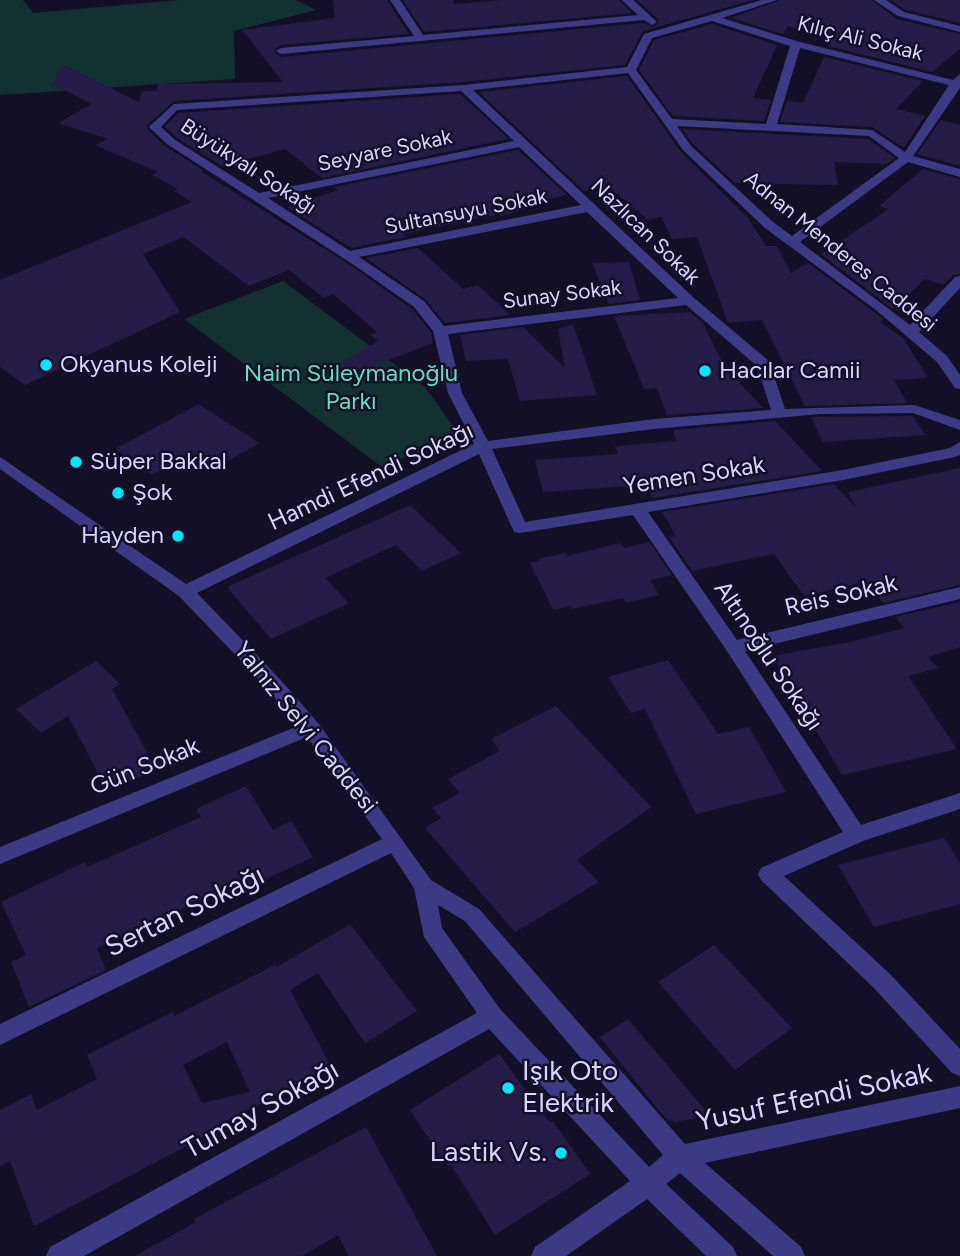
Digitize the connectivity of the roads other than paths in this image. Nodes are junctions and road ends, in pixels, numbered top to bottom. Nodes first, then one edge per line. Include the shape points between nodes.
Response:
1 (395, 0) edge
2 (627, 0) edge
3 (772, 0) edge
4 (879, 0) edge
5 (710, 17) junction
6 (646, 18) junction
7 (960, 29) edge
8 (667, 30) junction
9 (421, 38) junction
10 (796, 44) junction
11 (281, 51) dead end
12 (632, 71) junction
13 (959, 81) edge
14 (464, 88) junction
15 (669, 122) junction
16 (770, 128) junction
17 (520, 143) junction
18 (906, 158) junction
19 (960, 173) edge
20 (257, 197) junction
21 (592, 207) junction
22 (792, 242) junction
23 (348, 255) junction
24 (958, 285) edge
25 (689, 301) junction
26 (440, 331) junction
27 (911, 332) junction
28 (960, 385) edge
29 (779, 413) junction
30 (960, 425) edge
31 (484, 446) junction
32 (960, 447) edge
33 (0, 462) edge
34 (636, 507) junction
35 (184, 592) junction
36 (960, 593) edge
37 (733, 646) junction
38 (311, 728) junction
39 (960, 802) edge
40 (856, 835) junction
41 (396, 842) junction
42 (0, 856) edge
43 (424, 886) junction
44 (492, 1016) junction
45 (0, 1035) edge
46 (960, 1065) edge
47 (960, 1097) edge
48 (680, 1157) junction
49 (648, 1184) junction
50 (59, 1256) edge
51 (544, 1256) edge
52 (724, 1256) edge
53 (792, 1256) edge

1 - 9 street
2 - 6 street
3 - 5 street
4 - 7 street via 901,15
5 - 8 street
5 - 10 street, Kılıç Ali Sokak
6 - 8 street
6 - 9 street
8 - 12 street via 648,36
9 - 11 street
10 - 13 street, Kılıç Ali Sokak
10 - 16 street
12 - 14 street, Büyükyalı Sokağı
12 - 15 street, Adnan Menderes Caddesi
13 - 18 street
14 - 17 street, Nazlıcan Sokak
14 - 20 street, Büyükyalı Sokağı via 174,107 161,118 155,127 171,142
15 - 16 street
15 - 22 street, Adnan Menderes Caddesi via 687,148
16 - 18 street via 872,133
17 - 20 street, Seyyare Sokak
17 - 21 street, Nazlıcan Sokak
18 - 19 street
18 - 22 street
20 - 23 street, Büyükyalı Sokağı
21 - 23 street, Sultansuyu Sokak
21 - 25 street, Nazlıcan Sokak
22 - 27 street, Adnan Menderes Caddesi
23 - 26 street, Büyükyalı Sokağı via 419,304
24 - 27 street
25 - 26 street, Sunay Sokak
25 - 29 street, Nazlıcan Sokak via 764,364
26 - 31 street, Büyükyalı Sokağı via 455,393
27 - 28 street, Adnan Menderes Caddesi via 942,359
29 - 30 street, Hamdi Efendi Sokağı via 914,409
29 - 31 street, Hamdi Efendi Sokağı
31 - 34 street, Yemen Sokak via 520,528
31 - 35 street, Hamdi Efendi Sokağı
32 - 34 street, Yemen Sokak via 955,452 843,475
33 - 35 street, Yalnız Selvi Caddesi
34 - 37 street, Altınoğlu Sokağı
35 - 38 street, Yalnız Selvi Caddesi via 235,641
36 - 37 street, Reis Sokak
37 - 40 street, Altınoğlu Sokağı
38 - 41 street, Yalnız Selvi Caddesi
38 - 42 street, Gün Sokak
39 - 40 street
40 - 46 street via 768,874 882,981
41 - 43 street, Yalnız Selvi Caddesi
41 - 45 street, Sertan Sokağı
43 - 44 street, Yalnız Selvi Caddesi via 432,931
43 - 48 street, Yalnız Selvi Caddesi via 472,915
44 - 49 street, Yalnız Selvi Caddesi
44 - 50 street, Tumay Sokağı
47 - 48 street, Yusuf Efendi Sokak
48 - 49 street
48 - 53 street, Yalnız Selvi Caddesi
49 - 51 street
49 - 52 street, Yalnız Selvi Caddesi

